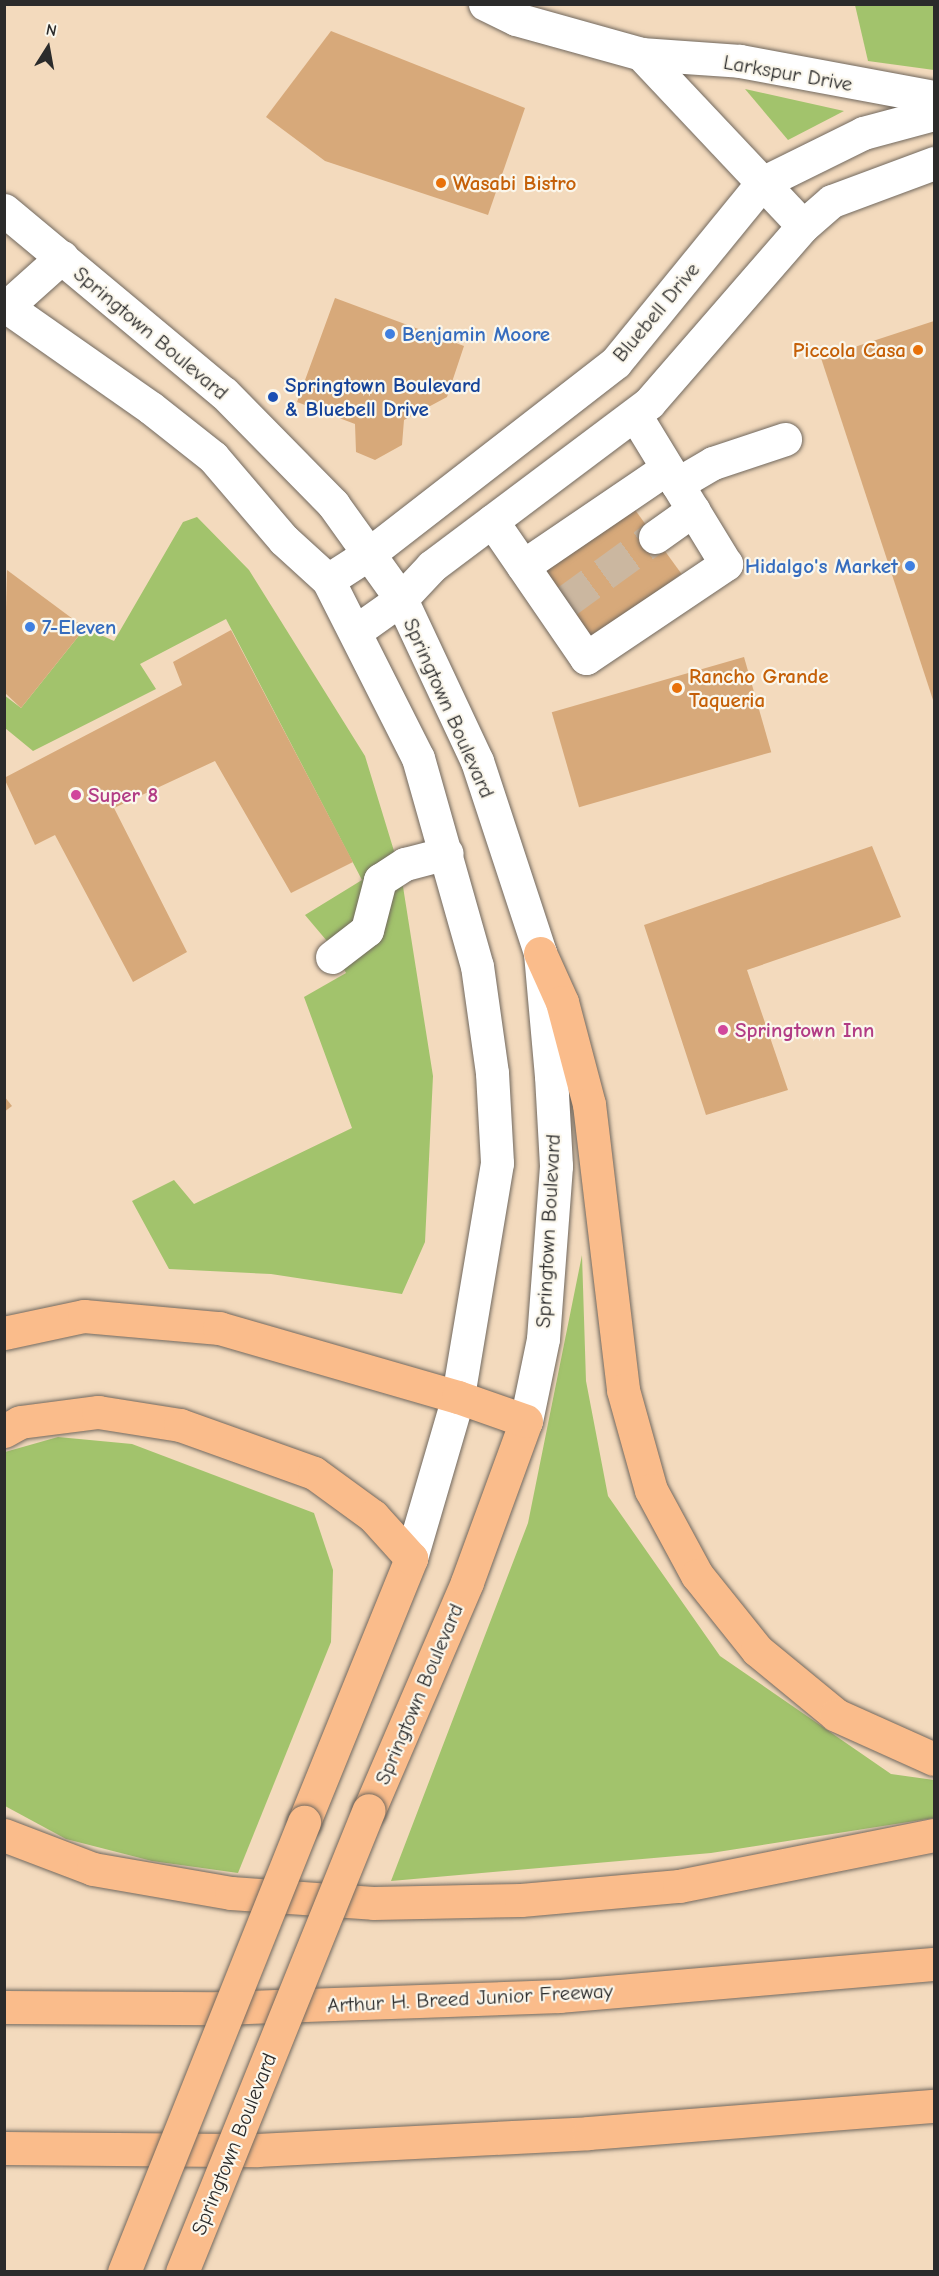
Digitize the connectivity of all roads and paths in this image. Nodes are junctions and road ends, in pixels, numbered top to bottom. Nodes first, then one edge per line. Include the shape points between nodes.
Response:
1 (485, 4) edge
2 (641, 54) junction
3 (934, 97) edge
4 (934, 114) edge
5 (934, 164) edge
6 (762, 183) junction
7 (4, 210) edge
8 (803, 226) junction
9 (62, 257) junction
10 (5, 307) edge
11 (635, 415) junction
12 (785, 439) dead end
13 (679, 487) junction
14 (492, 521) junction
15 (655, 537) tunnel mouth
16 (370, 553) junction
17 (523, 566) junction
18 (328, 580) junction
19 (401, 599) junction
20 (356, 631) junction
21 (447, 853) junction
22 (540, 953) junction
23 (332, 957) dead end
24 (4, 1333) edge
25 (458, 1396) junction
26 (526, 1421) junction
27 (4, 1431) edge
28 (411, 1558) junction
29 (934, 1759) edge
30 (934, 1834) edge
31 (4, 1835) edge
32 (934, 1964) edge
33 (4, 2007) edge
34 (934, 2106) edge
35 (4, 2148) edge
36 (124, 2271) edge
37 (182, 2271) edge

1 - 2 street, Larkspur Drive via 516,19
2 - 3 street, Larkspur Drive via 740,61
2 - 6 street
4 - 6 street, Bluebell Drive via 863,133
5 - 8 street via 832,201
6 - 8 street
6 - 16 street, Bluebell Drive via 616,362
7 - 9 street, Springtown Boulevard
8 - 11 street
9 - 10 street
9 - 16 street, Springtown Boulevard via 224,393 333,504
10 - 18 street via 151,408 213,457 284,540
11 - 13 street
11 - 14 street
12 - 13 street via 712,462
13 - 15 street
13 - 17 street
13 - 17 street via 726,564 586,658 559,606
14 - 17 street
14 - 19 street via 432,566
16 - 18 street, Bluebell Drive
16 - 19 street, Springtown Boulevard
18 - 20 street
19 - 20 street
19 - 22 street, Springtown Boulevard via 477,761
20 - 21 street via 418,758
21 - 23 street via 405,864 380,880 367,930
21 - 25 street via 477,966 492,1073 497,1163
22 - 26 street, Springtown Boulevard via 556,1166 543,1339
22 - 29 main road via 562,1002 589,1104 623,1390 651,1490 697,1575 757,1650 836,1715
24 - 25 main road via 84,1317 219,1328
25 - 26 main road
25 - 28 street
26 - 37 main road, Springtown Boulevard, bridge via 467,1582 369,1810
27 - 28 main road via 20,1422 98,1412 180,1425 314,1473 373,1516
28 - 36 main road, bridge
30 - 31 main road via 679,1886 521,1900 373,1903 231,1893 93,1869
32 - 33 main road, Arthur H. Breed Junior Freeway via 560,1996 219,2008
34 - 35 main road via 600,2132 257,2150

